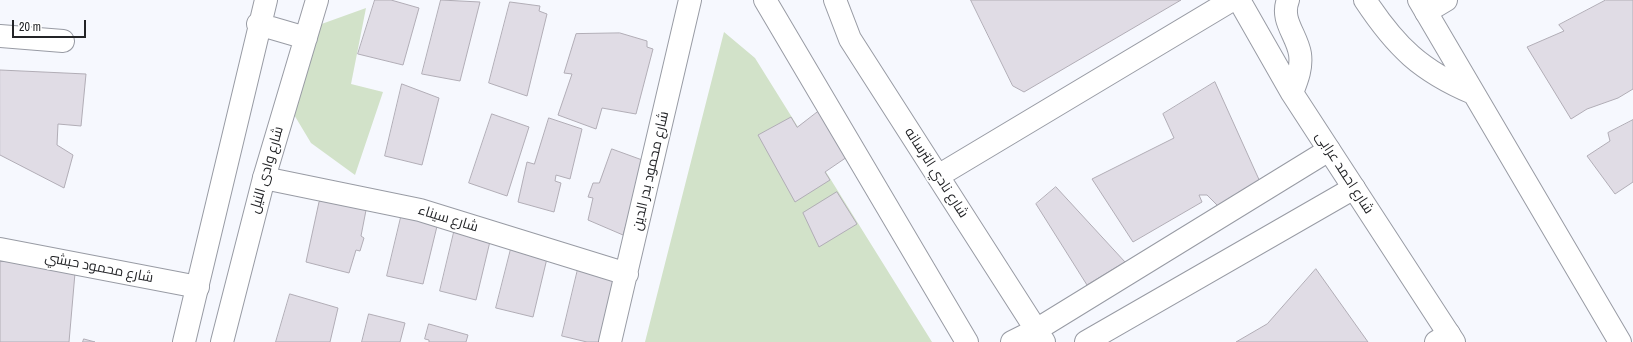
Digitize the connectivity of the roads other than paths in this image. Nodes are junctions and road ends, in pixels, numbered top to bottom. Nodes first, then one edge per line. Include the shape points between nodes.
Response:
1 (266, 0) edge
2 (317, 0) edge
3 (690, 0) edge
4 (764, 0) edge
5 (835, 0) edge
6 (1232, 0) edge
7 (1239, 0) edge
8 (1288, 0) edge
9 (1365, 0) edge
10 (1446, 0) edge
11 (1422, 6) edge
12 (258, 24) junction
13 (0, 36) edge
14 (306, 38) junction
15 (63, 41) dead end
16 (1292, 93) junction
17 (1473, 93) junction
18 (1329, 150) junction
19 (938, 176) junction
20 (264, 178) junction
21 (1354, 188) junction
22 (0, 250) edge
23 (627, 274) junction
24 (198, 287) junction
25 (1040, 336) edge
26 (1446, 339) edge
27 (184, 342) edge
28 (222, 342) edge
29 (610, 342) edge
30 (968, 342) edge
31 (1012, 342) edge
32 (1086, 342) edge
33 (1620, 342) edge

1 - 12 street
2 - 14 street, شارع وادى النيل
3 - 23 street, شارع محمود بدر الدين
4 - 30 street
5 - 19 street, شارع نادي الترسانه via 850,39
6 - 19 street
7 - 16 street, شارع احمد عرابى
8 - 16 street via 1285,14 1300,53 1298,80
9 - 17 street via 1385,30 1418,63 1454,85
10 - 11 street
11 - 17 street
12 - 14 street
12 - 24 street
13 - 15 street
14 - 20 street, شارع وادى النيل
16 - 18 street, شارع احمد عرابى
17 - 33 street
18 - 21 street, شارع احمد عرابى
18 - 25 street
19 - 25 street, شارع نادي الترسانه
20 - 23 street, شارع سيناء via 420,210
20 - 28 street, شارع وادى النيل
21 - 26 street, شارع احمد عرابى
21 - 32 street
22 - 24 street, شارع محمود حبشي
23 - 29 street, شارع محمود بدر الدين
24 - 27 street
25 - 31 street

